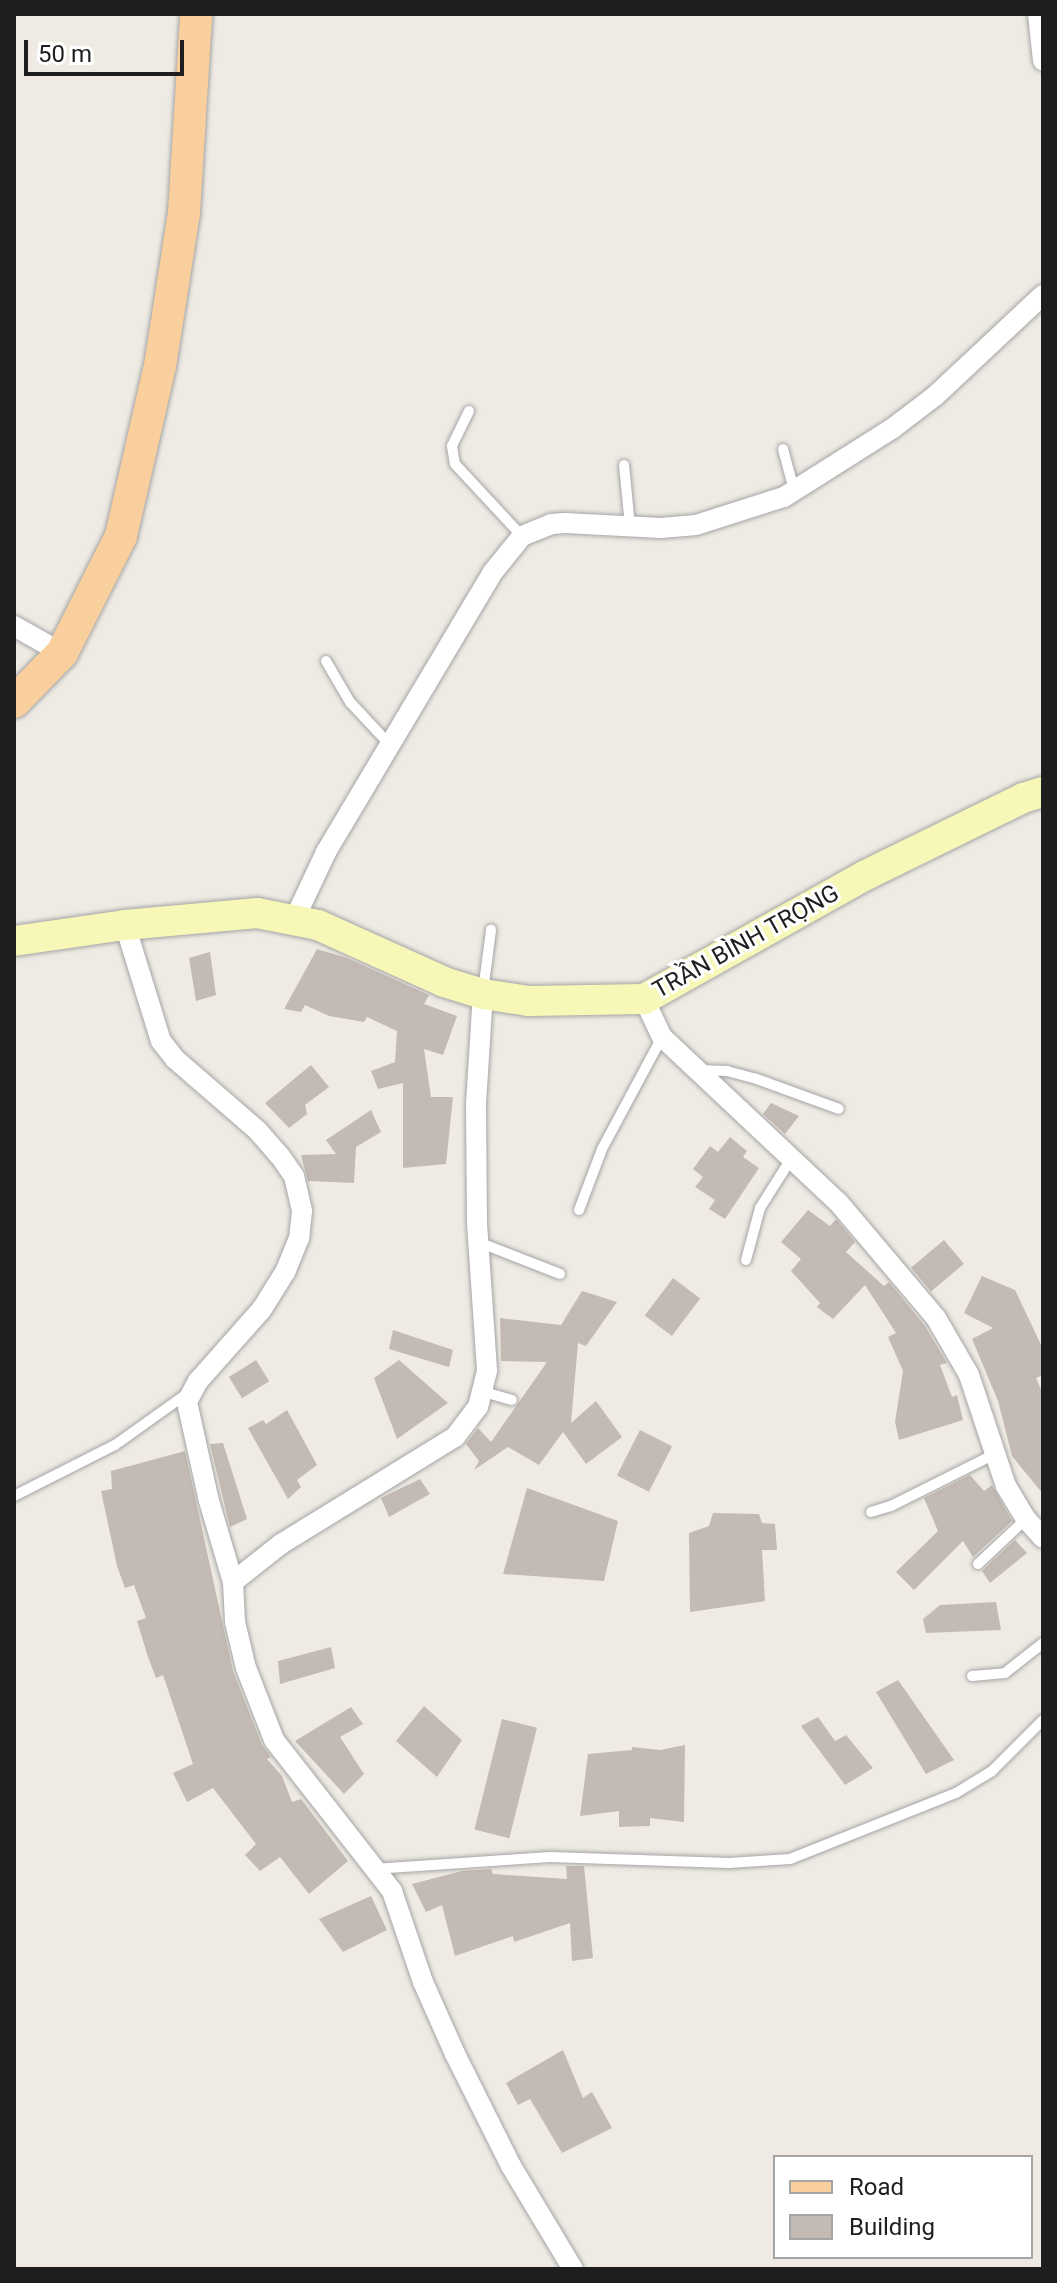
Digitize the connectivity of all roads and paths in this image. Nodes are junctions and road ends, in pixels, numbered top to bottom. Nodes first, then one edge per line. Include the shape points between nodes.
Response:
1 (196, 14) edge
2 (1038, 14) edge
3 (1043, 61) edge
4 (1043, 295) edge
5 (469, 411) dead end
6 (783, 449) dead end
7 (624, 465) dead end
8 (794, 490) junction
9 (630, 527) junction
10 (522, 536) junction
11 (14, 626) edge
12 (62, 653) junction
13 (326, 661) dead end
14 (14, 702) edge
15 (390, 745) junction
16 (1043, 792) edge
17 (295, 918) junction
18 (125, 925) junction
19 (491, 930) dead end
20 (14, 941) edge
21 (483, 994) junction
22 (644, 999) junction
23 (662, 1037) junction
24 (697, 1070) junction
25 (839, 1109) dead end
26 (791, 1159) junction
27 (579, 1210) dead end
28 (478, 1242) junction
29 (746, 1260) dead end
30 (560, 1274) dead end
31 (190, 1392) junction
32 (484, 1392) junction
33 (512, 1400) dead end
34 (995, 1454) junction
35 (14, 1496) edge
36 (871, 1512) dead end
37 (1026, 1519) junction
38 (1043, 1538) edge
39 (978, 1564) dead end
40 (233, 1582) junction
41 (1043, 1643) edge
42 (972, 1676) dead end
43 (1043, 1720) edge
44 (374, 1869) junction
45 (573, 2269) edge

1 - 12 main road via 184,213 160,366 121,536
2 - 3 street
4 - 8 street via 935,396
5 - 10 lane via 452,446 455,464
6 - 8 lane
7 - 9 lane
8 - 9 street via 696,525
9 - 10 street via 551,524
10 - 15 street via 493,572
11 - 12 street
12 - 14 main road
13 - 15 lane via 350,702
15 - 17 street via 326,852
16 - 22 street, TRẦN BÌNH TRỌNG via 864,876
17 - 18 street, TRẦN BÌNH TRỌNG via 257,913
17 - 21 street, TRẦN BÌNH TRỌNG
18 - 20 street, TRẦN BÌNH TRỌNG
18 - 31 street via 161,1041 280,1156 294,1176 302,1211 299,1238 285,1272 262,1309
19 - 21 lane
21 - 22 street, TRẦN BÌNH TRỌNG via 529,1001
21 - 28 street via 476,1104
22 - 23 street
23 - 24 street
23 - 27 lane via 602,1149
24 - 25 lane via 754,1078
24 - 26 street
26 - 29 lane via 760,1208
26 - 34 street via 838,1202 936,1318 969,1375
28 - 30 lane
28 - 32 street
31 - 35 lane via 115,1445
31 - 40 street via 187,1402 209,1501
32 - 33 lane
32 - 40 street via 455,1437 281,1544
34 - 36 lane
34 - 37 street
37 - 38 street
37 - 39 lane
40 - 44 street via 242,1652 274,1740
41 - 42 lane via 1005,1673
43 - 44 lane via 992,1771 956,1793 790,1859 729,1863 550,1857
44 - 45 street via 392,1891 423,1982 511,2166

